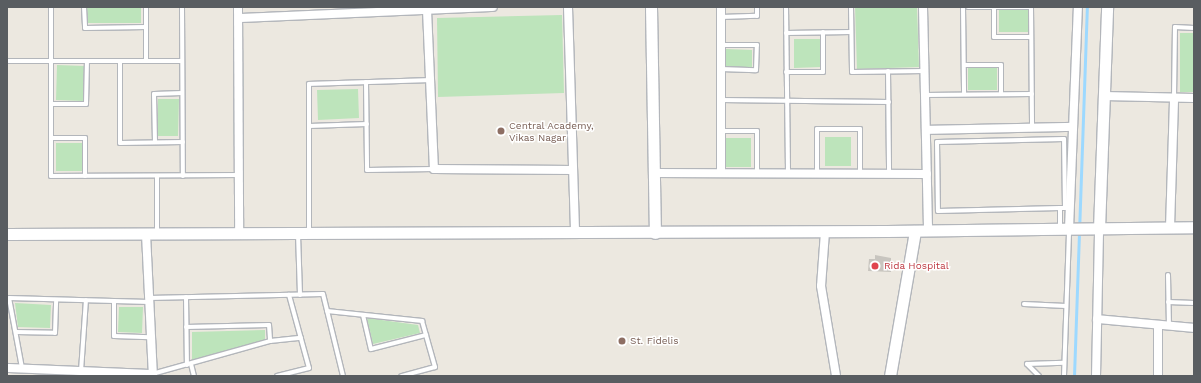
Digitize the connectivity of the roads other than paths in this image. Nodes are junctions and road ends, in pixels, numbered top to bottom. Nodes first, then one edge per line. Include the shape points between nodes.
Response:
1 (51, 7) edge
2 (84, 7) edge
3 (146, 7) edge
4 (182, 7) edge
5 (238, 7) edge
6 (493, 7) edge
7 (568, 7) edge
8 (651, 7) edge
9 (721, 7) edge
10 (757, 7) edge
11 (786, 7) edge
12 (851, 7) edge
13 (923, 7) edge
14 (962, 7) edge
15 (968, 7) edge
16 (994, 7) edge
17 (1078, 7) edge
18 (1107, 7) edge
19 (372, 10) edge
20 (427, 10) junction
21 (721, 17) junction
22 (238, 18) junction
23 (146, 27) junction
24 (1194, 28) edge
25 (786, 32) junction
26 (823, 32) junction
27 (851, 32) junction
28 (1031, 37) junction
29 (721, 45) junction
30 (7, 61) edge
31 (51, 61) junction
32 (87, 61) junction
33 (120, 61) junction
34 (146, 61) junction
35 (182, 61) junction
36 (964, 65) junction
37 (721, 69) junction
38 (888, 71) junction
39 (924, 71) junction
40 (786, 72) junction
41 (430, 80) junction
42 (366, 82) junction
43 (182, 94) junction
44 (964, 94) junction
45 (1001, 94) junction
46 (1032, 94) junction
47 (925, 95) junction
48 (1104, 96) junction
49 (1174, 98) junction
50 (1194, 98) edge
51 (721, 100) junction
52 (787, 101) junction
53 (889, 102) junction
54 (51, 104) junction
55 (366, 124) junction
56 (309, 126) junction
57 (1073, 127) junction
58 (1032, 128) junction
59 (926, 130) junction
60 (721, 131) junction
61 (51, 138) junction
62 (155, 142) junction
63 (182, 142) junction
64 (434, 169) junction
65 (573, 170) junction
66 (654, 172) junction
67 (721, 173) junction
68 (757, 173) junction
69 (788, 173) junction
70 (817, 173) junction
71 (860, 174) junction
72 (889, 174) junction
73 (927, 174) junction
74 (85, 176) junction
75 (157, 176) junction
76 (183, 176) junction
77 (239, 176) junction
78 (1060, 208) junction
79 (1194, 227) edge
80 (1170, 228) junction
81 (1072, 229) junction
82 (1100, 229) junction
83 (915, 231) junction
84 (928, 231) junction
85 (655, 232) junction
86 (825, 232) junction
87 (575, 233) junction
88 (7, 234) edge
89 (152, 234) junction
90 (239, 234) junction
91 (304, 234) junction
92 (1168, 275) dead end
93 (289, 295) junction
94 (300, 295) junction
95 (186, 297) junction
96 (56, 300) junction
97 (86, 300) junction
98 (149, 300) junction
99 (114, 301) junction
100 (1168, 302) junction
101 (1194, 303) edge
102 (1024, 304) dead end
103 (1066, 306) junction
104 (327, 311) junction
105 (363, 315) junction
106 (1097, 319) junction
107 (1158, 325) junction
108 (1169, 326) junction
109 (186, 327) junction
110 (1194, 328) edge
111 (16, 332) junction
112 (426, 335) junction
113 (150, 337) junction
114 (301, 338) junction
115 (270, 341) junction
116 (1064, 363) junction
117 (189, 365) junction
118 (7, 368) edge
119 (22, 368) junction
120 (81, 371) junction
121 (65, 373) edge
122 (152, 375) edge
123 (408, 375) edge
124 (194, 376) edge
125 (277, 376) edge
126 (343, 376) edge
127 (401, 376) edge
128 (836, 376) edge
129 (890, 376) edge
130 (1039, 376) edge
131 (1064, 376) edge
132 (1096, 376) edge
133 (1158, 376) edge

1 - 31 lane
2 - 23 lane via 85,28
3 - 23 lane
4 - 35 lane
5 - 22 street
6 - 20 street
7 - 65 street
8 - 66 street
9 - 21 street
10 - 21 lane via 757,16
11 - 25 lane
12 - 27 lane
13 - 39 street
14 - 36 lane
15 - 16 lane
16 - 28 lane via 994,37
16 - 28 lane via 1031,7
17 - 57 street
18 - 48 street
19 - 20 street
19 - 22 street
20 - 41 street
21 - 29 street
22 - 77 street
23 - 34 lane
24 - 49 lane via 1175,27
25 - 26 lane
25 - 40 lane
26 - 27 lane
26 - 40 lane via 822,72
27 - 38 lane via 852,72
28 - 46 lane
29 - 37 street
29 - 37 lane via 756,45 756,70
30 - 31 lane
31 - 32 lane
31 - 54 lane
32 - 33 lane
32 - 54 lane via 86,104
33 - 34 lane
33 - 62 lane via 120,143
34 - 35 lane
35 - 43 lane
36 - 44 lane
36 - 45 lane via 1001,65
37 - 51 street
38 - 39 lane
38 - 53 lane
39 - 47 street
40 - 52 lane
41 - 42 lane
41 - 64 street
42 - 55 lane
42 - 56 lane via 310,84
43 - 62 lane via 154,94
43 - 63 lane
44 - 45 lane
44 - 47 lane
45 - 46 lane
46 - 58 lane
47 - 59 street
48 - 49 street
48 - 82 street
49 - 50 street
49 - 80 street
51 - 52 lane
51 - 60 street
52 - 53 lane
52 - 69 lane
53 - 72 lane
54 - 61 lane
55 - 56 lane
55 - 64 lane via 367,170
56 - 91 lane
57 - 58 street
57 - 81 street
58 - 59 street
59 - 73 street
60 - 67 street
60 - 68 lane via 757,131
61 - 74 lane via 85,138
61 - 74 lane via 51,176
62 - 63 lane
63 - 76 lane
64 - 65 street
65 - 87 street
66 - 67 street
66 - 85 street
67 - 68 street
68 - 69 street
69 - 70 street
70 - 71 street
70 - 71 lane via 817,129 860,129
71 - 72 street
72 - 73 street
73 - 84 street
74 - 75 lane
75 - 76 lane
75 - 89 lane
76 - 77 lane
77 - 90 street
78 - 78 lane via 938,211 937,142 1064,140 1065,208
78 - 81 lane
79 - 80 street
80 - 82 street
81 - 82 street
81 - 84 street
81 - 103 lane
82 - 106 street
83 - 84 street
83 - 86 street
83 - 129 street
85 - 86 street
85 - 87 street
86 - 128 street via 821,286
87 - 91 street
88 - 89 street
89 - 90 street
89 - 98 street
90 - 91 street
91 - 94 lane
92 - 100 lane
93 - 94 lane
93 - 95 lane
93 - 114 lane
94 - 104 lane via 323,294
95 - 98 lane
95 - 109 lane
96 - 97 lane
96 - 111 lane via 55,333
96 - 111 lane via 9,298
97 - 99 lane
97 - 120 lane
98 - 99 lane
98 - 113 street
99 - 113 lane via 114,336
100 - 101 lane
100 - 108 lane
102 - 103 lane
103 - 116 lane
104 - 105 lane
104 - 126 lane
105 - 112 lane via 422,321
105 - 112 lane via 372,349
106 - 107 street
106 - 132 street
107 - 108 street
107 - 133 street
108 - 110 street
109 - 115 lane via 269,325
109 - 117 lane
111 - 119 lane
112 - 123 lane via 435,367
113 - 122 street
114 - 115 lane
114 - 125 lane via 309,368
115 - 117 lane
116 - 130 lane via 1027,364
116 - 131 lane
117 - 122 lane
117 - 124 lane
118 - 119 street
119 - 121 street
120 - 121 street
120 - 122 street
123 - 127 lane

